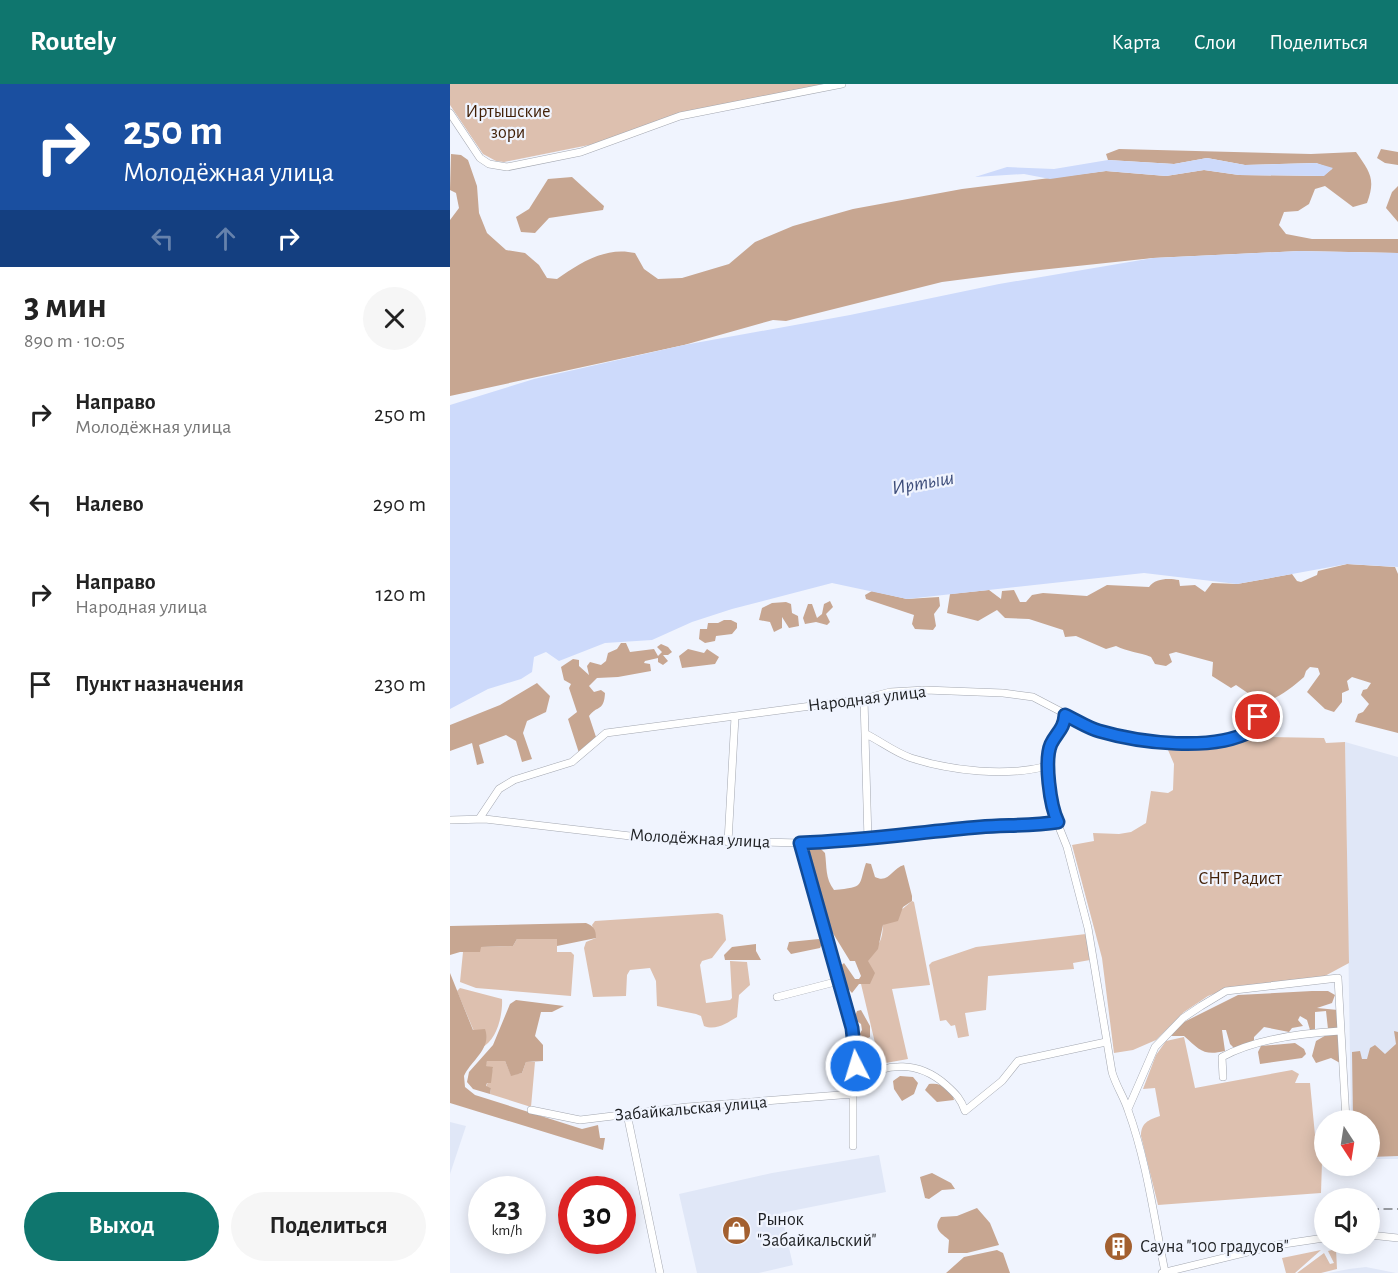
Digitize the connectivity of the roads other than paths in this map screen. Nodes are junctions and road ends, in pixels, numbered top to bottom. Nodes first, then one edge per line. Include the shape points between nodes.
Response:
1 (842, 84) edge
2 (450, 113) edge
3 (864, 699) junction
4 (1260, 708) dead end
5 (1065, 715) junction
6 (735, 717) junction
7 (866, 734) junction
8 (1048, 766) junction
9 (479, 819) junction
10 (450, 820) edge
11 (1058, 822) junction
12 (868, 840) junction
13 (728, 842) junction
14 (800, 843) junction
15 (839, 981) junction
16 (777, 997) dead end
17 (1340, 1031) junction
18 (1106, 1042) junction
19 (1223, 1077) dead end
20 (857, 1080) junction
21 (853, 1094) junction
22 (1128, 1108) junction
23 (531, 1110) dead end
24 (1345, 1110) edge
25 (627, 1114) junction
26 (853, 1146) dead end
27 (1380, 1236) edge
28 (1398, 1238) edge
29 (1314, 1239) edge
30 (660, 1273) edge
31 (1163, 1273) edge

1 - 2 street via 680,116 581,152 507,166 489,164 480,158
3 - 5 street, Народная улица via 890,692 925,690 1003,693 1034,697
3 - 6 street, Народная улица
3 - 7 street
4 - 5 street, Народная улица via 1251,731 1223,741 1162,742 1098,731
5 - 8 street via 1065,726 1050,746
6 - 9 street, Народная улица via 606,733 572,762 514,780 499,789
6 - 13 street
7 - 8 street via 912,758 960,767 1016,771
7 - 12 street
8 - 11 street via 1053,812
9 - 10 street, Молодёжная улица
9 - 13 street, Молодёжная улица
11 - 12 street, Молодёжная улица
11 - 18 street via 1088,928
12 - 14 street, Молодёжная улица
13 - 14 street, Молодёжная улица
14 - 15 street
15 - 16 street
15 - 20 street via 852,1028
17 - 19 street via 1268,1040 1233,1051 1222,1057
17 - 22 street via 1338,978 1226,992 1183,1018 1155,1047
17 - 24 street
18 - 20 street via 1018,1061 1002,1081 965,1111 961,1099 934,1074 924,1070 884,1068
18 - 22 street via 1118,1091
20 - 21 street
21 - 25 street, Забайкальская улица
21 - 26 street
22 - 31 street via 1150,1194
23 - 25 street, Забайкальская улица via 580,1120
25 - 30 street
27 - 28 street
29 - 31 street

